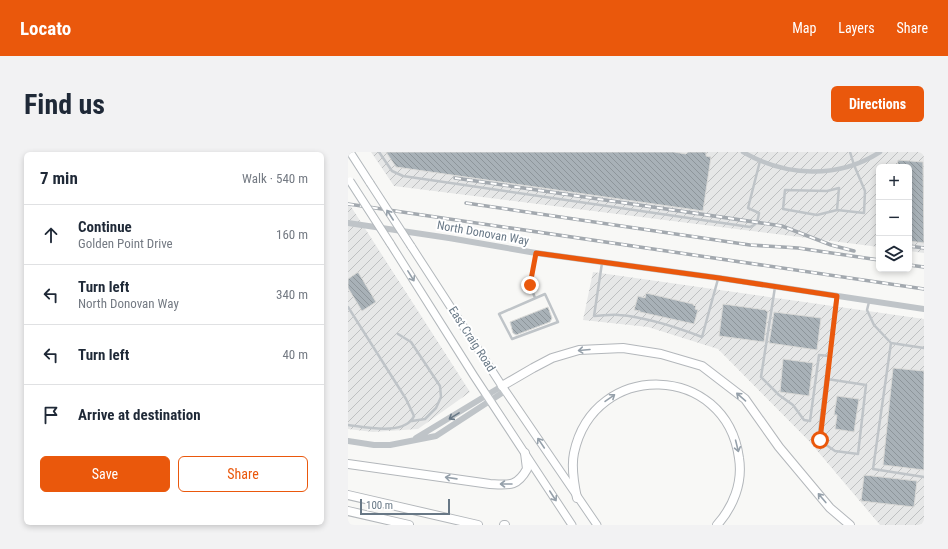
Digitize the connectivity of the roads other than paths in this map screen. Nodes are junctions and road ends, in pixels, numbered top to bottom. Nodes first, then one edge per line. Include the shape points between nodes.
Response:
1 (350, 152) edge
2 (379, 152) edge
3 (743, 152) edge
4 (850, 152) edge
5 (880, 152) edge
6 (760, 161) junction
7 (854, 165) junction
8 (349, 179) edge
9 (837, 210) junction
10 (348, 223) edge
11 (536, 253) junction
12 (602, 263) junction
13 (719, 278) junction
14 (775, 286) junction
15 (837, 296) junction
16 (535, 298) junction
17 (869, 301) junction
18 (348, 307) edge
19 (924, 309) edge
20 (398, 334) dead end
21 (891, 343) junction
22 (924, 348) edge
23 (829, 356) junction
24 (826, 379) junction
25 (504, 388) junction
26 (489, 398) junction
27 (411, 422) junction
28 (348, 425) edge
29 (820, 440) joint
30 (348, 441) edge
31 (525, 453) junction
32 (348, 464) edge
33 (924, 477) edge
34 (348, 495) edge
35 (577, 498) junction
36 (348, 511) edge
37 (409, 525) edge
38 (478, 525) edge
39 (572, 525) edge
40 (597, 525) edge
41 (717, 525) edge
42 (850, 525) edge

25 -> 1 main road, East Craig Road, bridge
2 - 6 lane via 392,171 403,176 750,227 758,220 759,213 748,208
3 - 6 street
4 - 7 lane
5 - 7 street
6 - 7 street via 789,170 818,172
7 - 9 lane via 865,191 864,213
8 -> 26 main road, East Craig Road, bridge
9 - 9 lane via 816,215 783,209 785,190 827,191 839,188
10 - 11 street, North Donovan Way
11 - 12 street, North Donovan Way
11 - 16 lane via 530,285
12 - 13 street, North Donovan Way
12 - 13 lane via 594,316 618,315 650,320 702,337
13 - 14 street, North Donovan Way
14 - 15 street, North Donovan Way
14 - 23 lane via 761,377 778,395 793,405 804,420 810,421 819,355
15 - 17 street, North Donovan Way
15 - 23 street
16 - 16 lane via 499,314 512,339 558,322 545,294
17 - 19 street, North Donovan Way
17 - 21 lane via 867,310 874,325
18 - 27 lane via 406,399 414,416
20 - 27 lane via 411,342 440,386 441,397 436,408 425,419
21 - 22 lane
21 - 33 lane via 873,469
23 - 24 street
24 - 29 street
24 - 29 lane via 866,385 858,454 836,451
25 - 26 street
35 -> 25 main road, East Craig Road
42 -> 25 highway via 830,508 779,447 745,399 702,366 662,354 623,348 579,350 552,358
26 - 30 street via 409,442 386,445
26 - 31 main road, East Craig Road
27 - 28 lane via 392,429
31 -> 32 highway via 528,469 512,485
31 -> 39 main road, East Craig Road
34 - 38 highway
35 - 40 main road, East Craig Road
35 -> 41 highway via 573,478 573,454 581,430 592,413 616,394 635,386 662,384 680,387 697,394 722,415 738,448 739,482 734,500
36 - 37 highway

